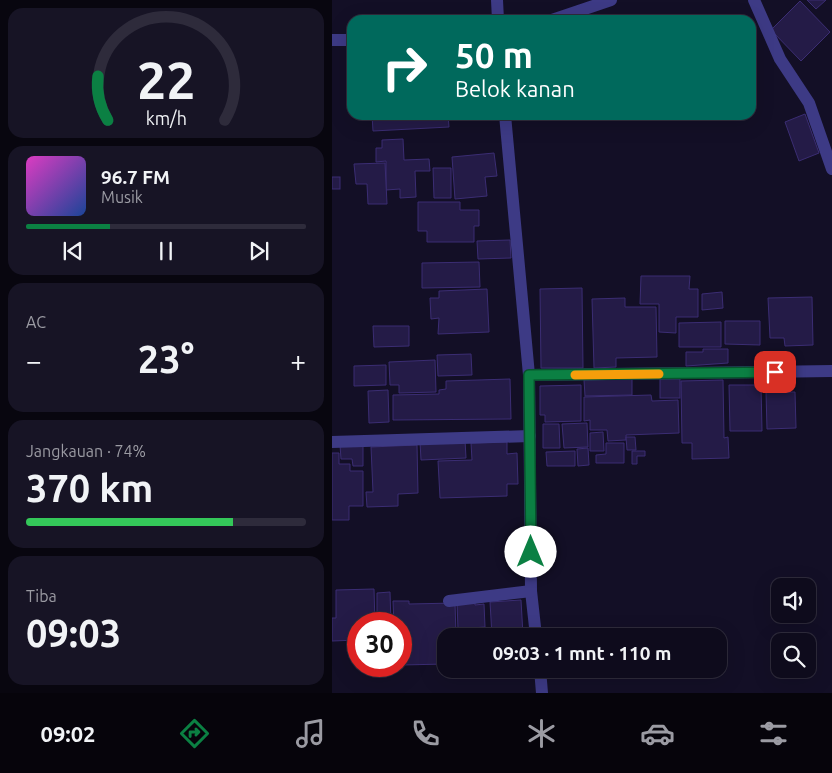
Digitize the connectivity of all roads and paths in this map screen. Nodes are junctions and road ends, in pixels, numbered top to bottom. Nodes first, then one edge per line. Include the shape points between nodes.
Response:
1 (497, 0) edge
2 (611, 0) edge
3 (754, 0) edge
4 (498, 15) edge
5 (567, 15) edge
6 (332, 40) edge
7 (347, 40) edge
8 (505, 120) edge
9 (832, 169) edge
10 (832, 371) edge
11 (529, 375) junction
12 (530, 436) junction
13 (332, 442) edge
14 (531, 591) junction
15 (448, 601) dead end
16 (535, 628) edge
17 (541, 678) edge
18 (542, 693) edge

1 - 4 street
2 - 5 street
3 - 9 street via 780,59 809,103
6 - 7 street
8 - 11 street
10 - 11 street
11 - 12 street
12 - 13 street
12 - 14 street
14 - 15 street
14 - 16 street
17 - 18 street

